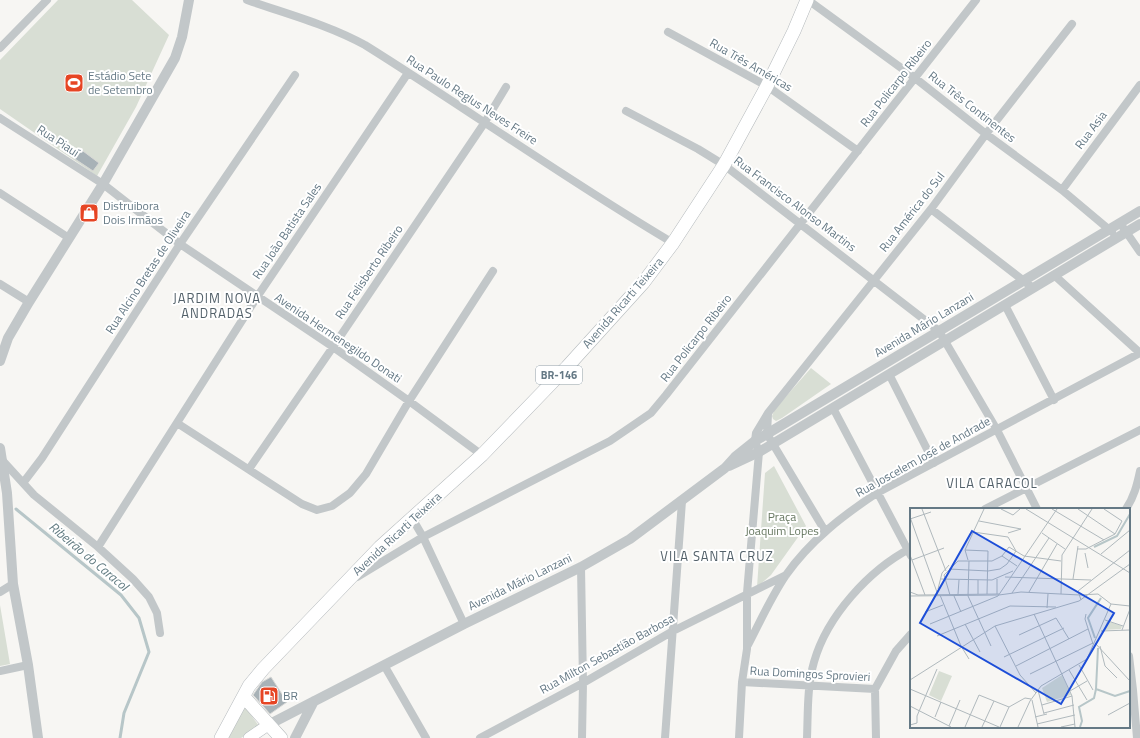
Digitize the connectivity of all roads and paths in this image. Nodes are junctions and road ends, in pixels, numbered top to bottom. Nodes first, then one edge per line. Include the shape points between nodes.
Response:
1 (47, 0) edge
2 (247, 0) edge
3 (807, 0) edge
4 (976, 0) edge
5 (188, 1) edge
6 (1072, 24) dead end
7 (668, 32) dead end
8 (0, 48) edge
9 (408, 73) junction
10 (295, 75) dead end
11 (915, 78) junction
12 (1140, 85) edge
13 (768, 86) junction
14 (506, 87) dead end
15 (626, 110) dead end
16 (0, 118) edge
17 (485, 122) junction
18 (986, 134) junction
19 (858, 151) junction
20 (724, 165) junction
21 (103, 184) junction
22 (1062, 190) junction
23 (0, 193) edge
24 (931, 209) junction
25 (1140, 211) edge
26 (1120, 223) junction
27 (801, 224) junction
28 (1140, 224) edge
29 (1110, 229) junction
30 (1127, 232) junction
31 (69, 238) junction
32 (1117, 238) junction
33 (673, 243) junction
34 (180, 244) junction
35 (1140, 252) edge
36 (493, 270) dead end
37 (1054, 275) junction
38 (874, 280) junction
39 (1023, 281) junction
40 (0, 284) edge
41 (1033, 288) junction
42 (257, 297) junction
43 (29, 302) junction
44 (1005, 305) junction
45 (940, 331) junction
46 (946, 340) junction
47 (333, 347) junction
48 (1140, 353) edge
49 (0, 361) edge
50 (889, 374) junction
51 (1054, 400) junction
52 (409, 401) junction
53 (833, 408) junction
54 (768, 413) junction
55 (177, 423) junction
56 (997, 430) junction
57 (1140, 430) edge
58 (767, 434) junction
59 (755, 441) junction
60 (772, 444) junction
61 (0, 448) edge
62 (759, 452) junction
63 (482, 455) junction
64 (2, 460) junction
65 (934, 463) junction
66 (725, 468) junction
67 (249, 469) junction
68 (1140, 471) edge
69 (23, 483) junction
70 (1026, 487) junction
71 (5, 490) edge
72 (877, 493) junction
73 (682, 501) junction
74 (987, 508) edge
75 (1036, 508) edge
76 (1127, 508) edge
77 (412, 518) junction
78 (825, 531) junction
79 (423, 537) junction
80 (98, 546) junction
81 (910, 551) edge
82 (581, 567) junction
83 (786, 575) junction
84 (13, 584) junction
85 (344, 585) junction
86 (0, 592) edge
87 (747, 593) junction
88 (464, 624) junction
89 (673, 631) junction
90 (160, 633) dead end
91 (910, 635) edge
92 (746, 649) junction
93 (384, 664) junction
94 (1130, 664) edge
95 (28, 665) junction
96 (0, 671) edge
97 (742, 682) junction
98 (583, 683) junction
99 (810, 685) junction
100 (875, 689) junction
101 (244, 697) junction
102 (314, 701) junction
103 (268, 725) junction
104 (1135, 737) edge
105 (38, 738) edge
106 (221, 738) edge
107 (249, 738) edge
108 (280, 738) edge
109 (295, 738) edge
110 (426, 738) edge
111 (480, 738) edge
112 (582, 738) edge
113 (665, 738) edge
114 (740, 738) edge
115 (807, 738) edge
116 (876, 738) edge

1 - 8 street
2 - 9 street, Rua Paulo Reglus Neves Freire via 348,36
3 - 11 street, Rua Três Continentes
3 - 13 main road, Avenida Ricarti Teixeira / BR-146
4 - 11 street, Rua Policarpo Ribeiro
5 - 21 street via 182,37 175,58
6 - 18 street, Rua América do Sul
7 - 13 street, Rua Três Américas
9 - 17 street, Rua Paulo Reglus Neves Freire
9 - 42 street, Rua João Batista Sales
10 - 34 street, Rua Alcino Bretas de Oliveira
11 - 18 street, Rua Três Continentes
11 - 19 street, Rua Policarpo Ribeiro
12 - 22 street, Rua Asia
13 - 19 street, Rua Três Américas
13 - 20 main road, Avenida Ricarti Teixeira / BR-146
14 - 17 street, Rua Felisberto Ribeiro
15 - 20 street, Rua Francisco Alonso Martins
16 - 21 street, Rua Piauí
17 - 33 street, Rua Paulo Reglus Neves Freire via 586,190
17 - 47 street, Rua Felisberto Ribeiro
18 - 22 street, Rua Três Continentes
18 - 24 street, Rua América do Sul
19 - 27 street, Rua Policarpo Ribeiro
20 - 27 street, Rua Francisco Alonso Martins
20 - 33 main road, Avenida Ricarti Teixeira / BR-146
21 - 31 street
21 - 34 street, Avenida Hermenegildo Donati
22 - 29 street, Rua Três Continentes
23 - 31 street
24 - 38 street, Rua América do Sul
24 - 39 street
25 - 26 street, Avenida Mário Lanzani
26 - 29 street, Avenida Mário Lanzani
26 - 30 street
27 - 38 street, Rua Francisco Alonso Martins
27 - 79 street, Rua Policarpo Ribeiro via 650,413 610,440
28 - 30 street, Avenida Mário Lanzani
29 - 32 street, Rua Três Continentes
29 - 39 street, Avenida Mário Lanzani
30 - 32 street, Avenida Mário Lanzani
30 - 35 street
31 - 43 street
32 - 37 street, Avenida Mário Lanzani
33 - 63 main road, Avenida Ricarti Teixeira / BR-146 via 609,322
34 - 42 street, Avenida Hermenegildo Donati
34 - 69 street, Rua Alcino Bretas de Oliveira via 42,458
36 - 52 street
37 - 41 street, Avenida Mário Lanzani
37 - 48 street
38 - 45 street, Rua Francisco Alonso Martins
38 - 54 street, Rua América do Sul
39 - 41 street
39 - 45 street, Avenida Mário Lanzani
40 - 43 street
41 - 44 street, Avenida Mário Lanzani
42 - 47 street, Avenida Hermenegildo Donati
42 - 55 street, Rua João Batista Sales
43 - 49 street via 8,338
44 - 46 street, Avenida Mário Lanzani
44 - 51 street
45 - 46 street, Rua Francisco Alonso Martins
45 - 58 street, Avenida Mário Lanzani
46 - 50 street, Avenida Mário Lanzani
46 - 56 street, Rua Francisco Alonso Martins
47 - 52 street, Avenida Hermenegildo Donati
47 - 67 street, Rua Felisberto Ribeiro
48 - 51 street, Rua Joscelem José de Andrade
50 - 53 street, Avenida Mário Lanzani
50 - 65 street
51 - 56 street, Rua Joscelem José de Andrade
52 - 63 street, Avenida Hermenegildo Donati
52 - 67 street via 366,474 350,493 332,506 317,510 302,504
53 - 60 street, Avenida Mário Lanzani
53 - 72 street
54 - 58 street
54 - 59 street, Rua América do Sul via 756,433
55 - 67 street
55 - 80 street, Rua João Batista Sales
56 - 65 street, Rua Joscelem José de Andrade
56 - 70 street, Rua Francisco Alonso Martins
57 - 70 street
58 - 59 street, Avenida Mário Lanzani
58 - 60 street
59 - 62 street
59 - 66 street, Avenida Mário Lanzani
60 - 62 street, Avenida Mário Lanzani
60 - 78 street
61 - 64 street
62 - 66 street, Avenida Mário Lanzani
62 - 87 street
63 - 77 main road, Avenida Ricarti Teixeira / BR-146
64 - 69 street
64 - 71 street
65 - 72 street, Rua Joscelem José de Andrade
66 - 73 street, Avenida Mário Lanzani
68 - 76 street via 1137,488
69 - 80 street via 34,495
70 - 74 street
70 - 75 street, Rua Francisco Alonso Martins
71 - 84 street
72 - 78 street, Rua Joscelem José de Andrade
72 - 81 street
73 - 82 street, Avenida Mário Lanzani via 630,539
73 - 89 street
77 - 79 street
77 - 85 main road, Avenida Ricarti Teixeira / BR-146
78 - 83 street, Rua Joscelem José de Andrade
79 - 85 street, Rua Policarpo Ribeiro
79 - 88 street
80 - 90 street via 149,597 157,614
81 - 99 street via 893,559 863,583 841,609 814,662
82 - 88 street, Avenida Mário Lanzani
82 - 98 street
83 - 87 street, Rua Milton Sebastião Barbosa
83 - 92 street, Rua Joscelem José de Andrade
84 - 86 street
84 - 95 street
85 - 101 main road, Avenida Ricarti Teixeira / BR-146 via 263,669 249,686
87 - 89 street, Rua Milton Sebastião Barbosa
87 - 92 street
88 - 93 street, Avenida Mário Lanzani
89 - 98 street, Rua Milton Sebastião Barbosa
89 - 113 street
91 - 100 street via 896,651
92 - 97 street
93 - 102 street, Avenida Mário Lanzani
93 - 110 street
94 - 104 street
95 - 96 street
95 - 105 street
97 - 99 street, Rua Domingos Sprovieri
97 - 114 street
98 - 111 street, Rua Milton Sebastião Barbosa
98 - 112 street
99 - 100 street, Rua Domingos Sprovieri
99 - 115 street
100 - 116 street
101 - 103 main road
101 - 106 main road, BR-146
102 - 103 street, Avenida Mário Lanzani
102 - 109 street
103 - 107 main road
103 - 108 main road

